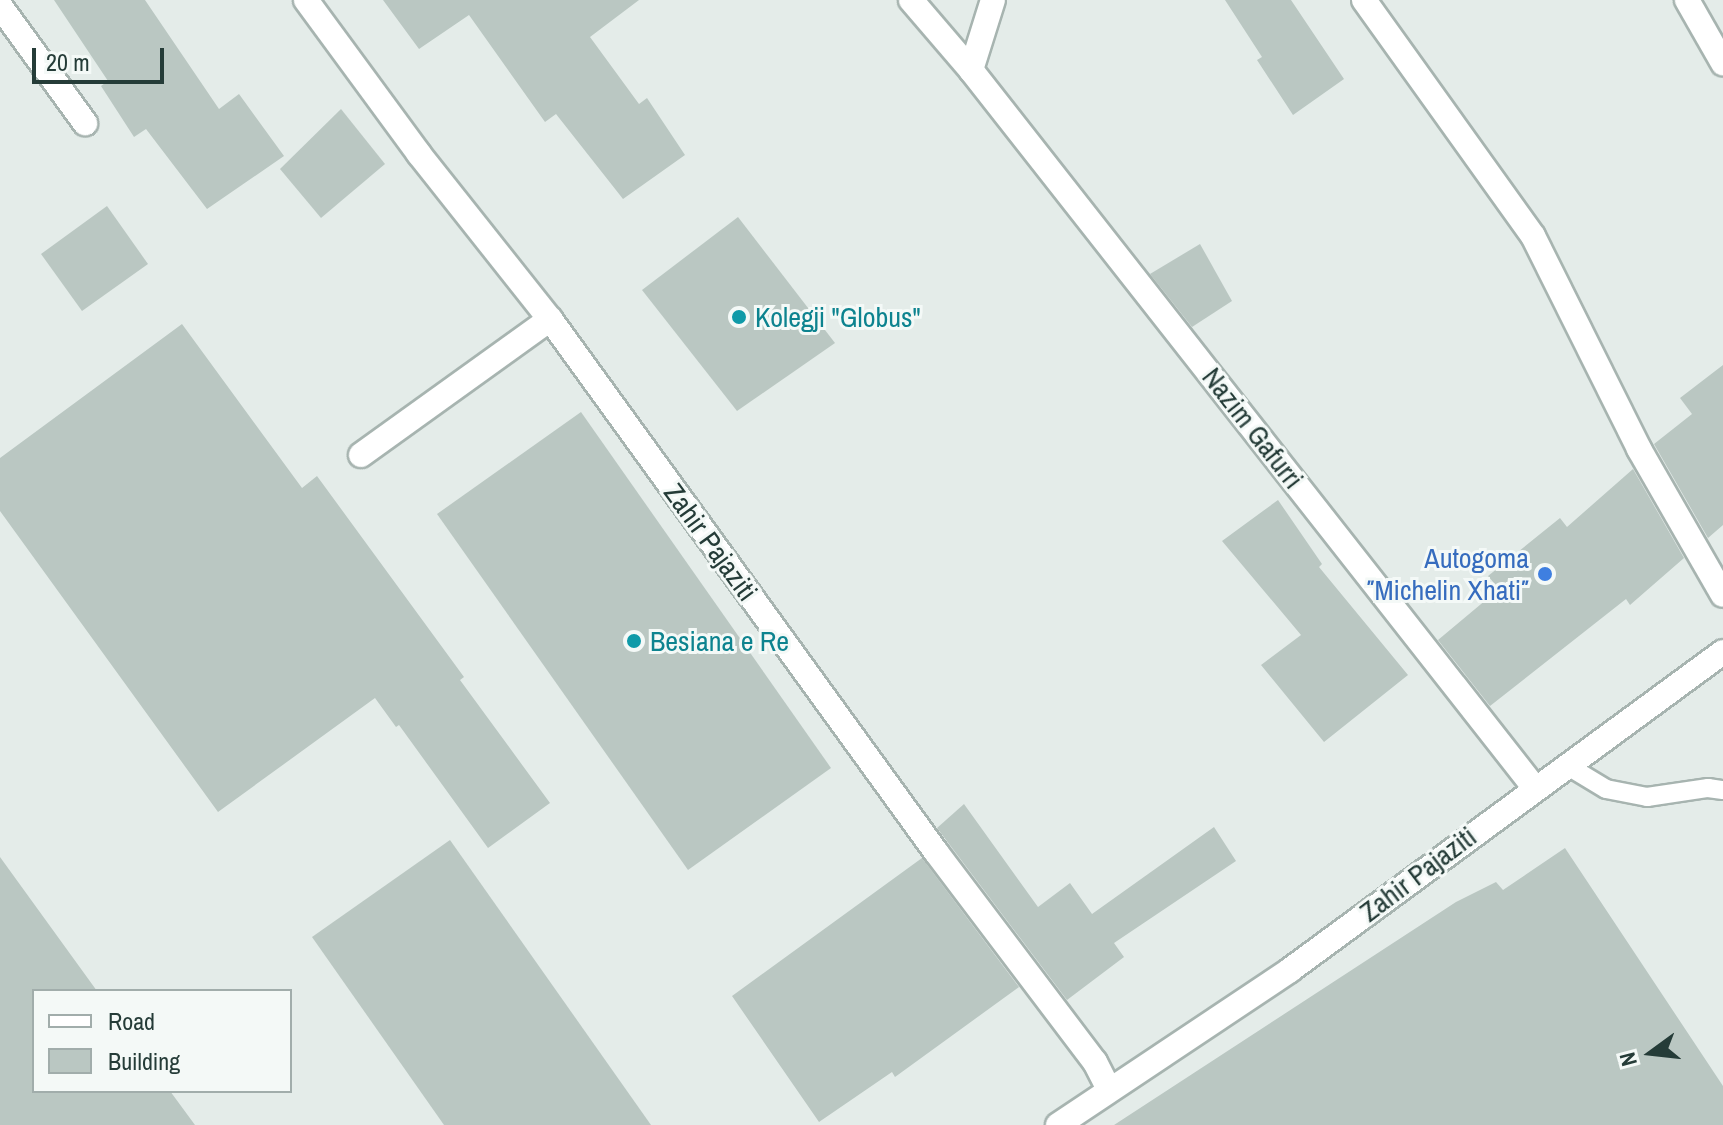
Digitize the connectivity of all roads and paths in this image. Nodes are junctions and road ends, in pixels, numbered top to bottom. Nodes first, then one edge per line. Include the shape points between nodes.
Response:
1 (306, 0) edge
2 (911, 0) edge
3 (993, 0) edge
4 (1364, 0) edge
5 (1687, 0) edge
6 (0, 6) edge
7 (1723, 63) edge
8 (971, 70) junction
9 (85, 123) dead end
10 (550, 319) junction
11 (361, 455) dead end
12 (1723, 595) edge
13 (1723, 652) edge
14 (1568, 766) junction
15 (1718, 785) edge
16 (1534, 787) junction
17 (1109, 1090) junction
18 (1058, 1125) edge

1 - 10 street, Zahir Pajaziti
2 - 8 street, Nazim Gafurri
3 - 8 street
4 - 12 street via 1533,236 1639,449
5 - 7 street
6 - 9 street
8 - 16 street, Nazim Gafurri
10 - 11 street
10 - 17 street, Zahir Pajaziti via 936,852 1095,1062
13 - 14 street, Zahir Pajaziti
14 - 15 lane via 1606,789 1647,797
14 - 16 street, Zahir Pajaziti
16 - 17 street, Zahir Pajaziti via 1290,970
17 - 18 street, Zahir Pajaziti

